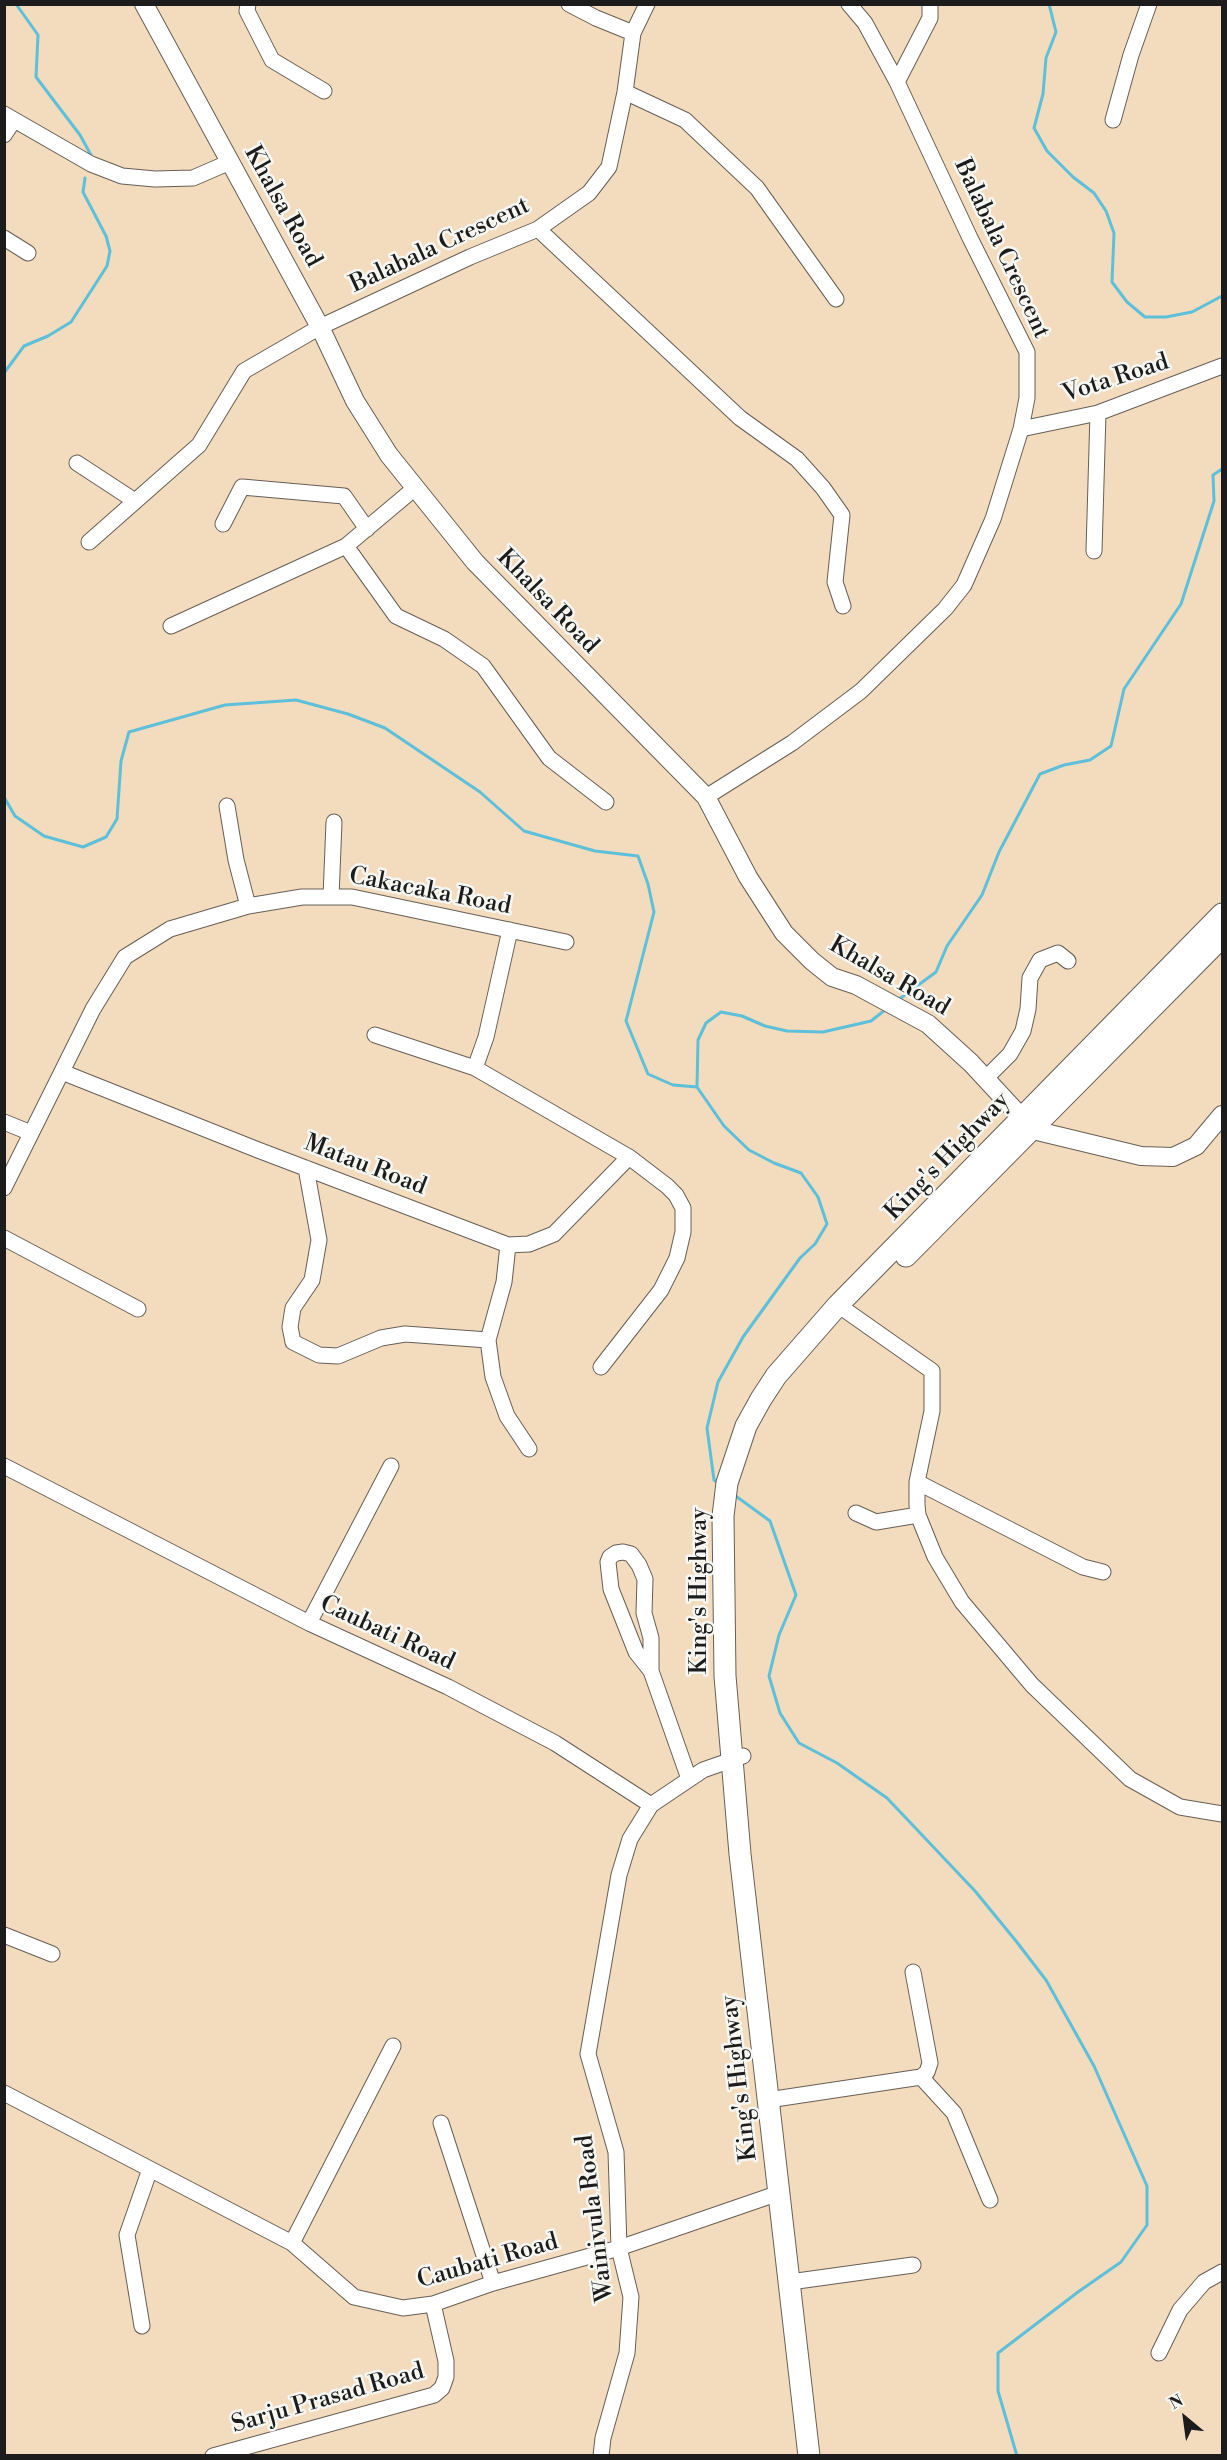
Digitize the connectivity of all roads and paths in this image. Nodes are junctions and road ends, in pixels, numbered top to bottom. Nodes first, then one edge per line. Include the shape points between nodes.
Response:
1 (144, 4) edge
2 (248, 4) edge
3 (569, 4) edge
4 (647, 4) edge
5 (849, 4) edge
6 (930, 4) edge
7 (1149, 4) edge
8 (633, 33) junction
9 (897, 81) junction
10 (324, 91) dead end
11 (625, 92) junction
12 (9, 117) edge
13 (1113, 120) dead end
14 (4, 135) edge
15 (230, 162) junction
16 (538, 229) junction
17 (4, 238) edge
18 (28, 252) dead end
19 (836, 299) dead end
20 (320, 327) junction
21 (1222, 366) edge
22 (1098, 413) junction
23 (1021, 429) junction
24 (77, 463) dead end
25 (415, 488) junction
26 (135, 501) junction
27 (223, 524) dead end
28 (367, 529) junction
29 (89, 542) dead end
30 (346, 546) junction
31 (1094, 550) dead end
32 (843, 606) dead end
33 (171, 626) dead end
34 (706, 796) junction
35 (606, 802) dead end
36 (227, 806) dead end
37 (334, 822) dead end
38 (331, 897) junction
39 (248, 906) junction
40 (1222, 914) edge
41 (510, 930) junction
42 (1222, 937) edge
43 (566, 942) dead end
44 (1068, 961) dead end
45 (375, 1035) dead end
46 (475, 1068) junction
47 (62, 1072) junction
48 (985, 1078) junction
49 (1222, 1115) edge
50 (4, 1122) edge
51 (1028, 1124) junction
52 (31, 1133) junction
53 (629, 1156) junction
54 (306, 1168) junction
55 (4, 1188) edge
56 (4, 1238) edge
57 (508, 1245) junction
58 (138, 1309) dead end
59 (843, 1309) junction
60 (488, 1340) junction
61 (601, 1367) dead end
62 (529, 1449) dead end
63 (4, 1466) edge
64 (391, 1466) dead end
65 (917, 1482) junction
66 (856, 1514) dead end
67 (918, 1515) junction
68 (1103, 1572) dead end
69 (309, 1623) junction
70 (651, 1671) junction
71 (738, 1757) junction
72 (689, 1779) junction
73 (651, 1805) junction
74 (1222, 1814) edge
75 (4, 1935) edge
76 (52, 1954) dead end
77 (913, 1972) dead end
78 (393, 2046) dead end
79 (921, 2077) junction
80 (4, 2093) edge
81 (774, 2099) junction
82 (441, 2123) dead end
83 (150, 2169) junction
84 (779, 2193) junction
85 (990, 2200) dead end
86 (292, 2243) junction
87 (619, 2248) junction
88 (913, 2265) dead end
89 (1222, 2272) edge
90 (796, 2281) junction
91 (492, 2283) junction
92 (433, 2304) junction
93 (142, 2326) dead end
94 (1159, 2353) dead end
95 (213, 2456) edge
96 (601, 2456) edge
97 (809, 2456) edge
98 (820, 2456) edge

1 - 15 main road, Khalsa Road
2 - 10 street via 247,11 272,60
3 - 8 street
4 - 8 street, Balabala Crescent
5 - 9 street, Balabala Crescent
6 - 9 street via 930,18
7 - 13 street
8 - 11 street, Balabala Crescent
9 - 23 street, Balabala Crescent via 1028,352 1027,398
11 - 16 street, Balabala Crescent via 609,166 589,193
11 - 19 street via 685,120 749,180
12 - 14 street
12 - 15 street via 91,164 122,176 193,178
15 - 20 main road, Khalsa Road
16 - 20 street, Balabala Crescent
16 - 32 street via 740,418 797,459 823,488 842,515 835,582
17 - 18 street
20 - 25 main road, Khalsa Road via 355,401
20 - 26 street, Balabala Crescent via 244,370 199,445
21 - 22 street, Vota Road
22 - 23 street, Vota Road
22 - 31 street
23 - 34 street, Balabala Crescent via 993,519 964,585 945,609 861,691 792,743
24 - 26 street
25 - 28 street
25 - 34 main road, Khalsa Road via 475,562
26 - 29 street, Balabala Crescent
27 - 28 street via 242,487 344,496
28 - 30 street
30 - 33 street
30 - 35 street via 396,616 444,639 483,666 549,758
34 - 48 main road, Khalsa Road via 747,876 784,933 832,977 856,985 928,1024
36 - 39 street
37 - 38 street
38 - 39 street, Cakacaka Road via 302,897
38 - 41 street, Cakacaka Road via 352,897
39 - 47 street, Cakacaka Road via 170,929 125,957
40 - 51 highway, King's Highway
41 - 43 street, Cakacaka Road
41 - 46 street via 486,1037
42 - 51 highway, King's Highway
44 - 48 street via 1058,953 1040,960 1030,978 1023,1031 1010,1054
45 - 46 street
46 - 53 street
47 - 52 street, Cakacaka Road
47 - 54 street, Matau Road
48 - 51 main road, Khalsa Road
49 - 51 main road via 1196,1146 1173,1157 1141,1156
50 - 52 street
51 - 59 highway, King's Highway
52 - 55 street, Cakacaka Road
53 - 57 street, Matau Road via 554,1234 529,1244
53 - 61 street via 676,1195 683,1208 683,1232 677,1258 662,1290
54 - 57 street, Matau Road
54 - 60 street via 319,1240 312,1280 293,1308 293,1342 319,1355 339,1356 381,1338 405,1334
56 - 58 street
57 - 60 street via 504,1282
59 - 65 street via 932,1371 932,1411
59 - 71 highway, King's Highway via 771,1405 731,1495 725,1676
60 - 62 street via 493,1377 507,1416
63 - 69 street, Caubati Road
64 - 69 street
65 - 67 street
65 - 68 street via 1083,1567
66 - 67 street via 876,1522
67 - 74 street via 935,1557 962,1602 1053,1707 1130,1779 1180,1807
69 - 73 street, Caubati Road via 448,1687 555,1743
70 - 70 street via 636,1652 611,1589 608,1562 616,1553 631,1554 645,1579 644,1613 651,1638
70 - 72 street
71 - 72 street
71 - 81 highway, King's Highway via 740,1854
72 - 73 street
73 - 87 street, Wainivula Road via 630,1839 619,1875 588,2054 616,2152
75 - 76 street
77 - 79 street via 930,2063
78 - 86 street
79 - 81 street
79 - 85 street via 954,2113
80 - 83 street, Caubati Road
81 - 84 highway, King's Highway
81 - 90 highway, King's Highway
82 - 91 street
83 - 86 street, Caubati Road
83 - 93 street via 127,2235
84 - 87 street, Caubati Road
84 - 90 highway, King's Highway
86 - 92 street, Caubati Road via 354,2297 403,2308
87 - 91 street, Caubati Road
87 - 96 street, Wainivula Road via 631,2297 627,2353
88 - 90 street
89 - 94 street via 1204,2282 1180,2310
90 - 97 highway, King's Highway
90 - 98 highway, King's Highway
91 - 92 street, Caubati Road
92 - 95 street, Sarju Prasad Road via 446,2361 446,2377 434,2395

